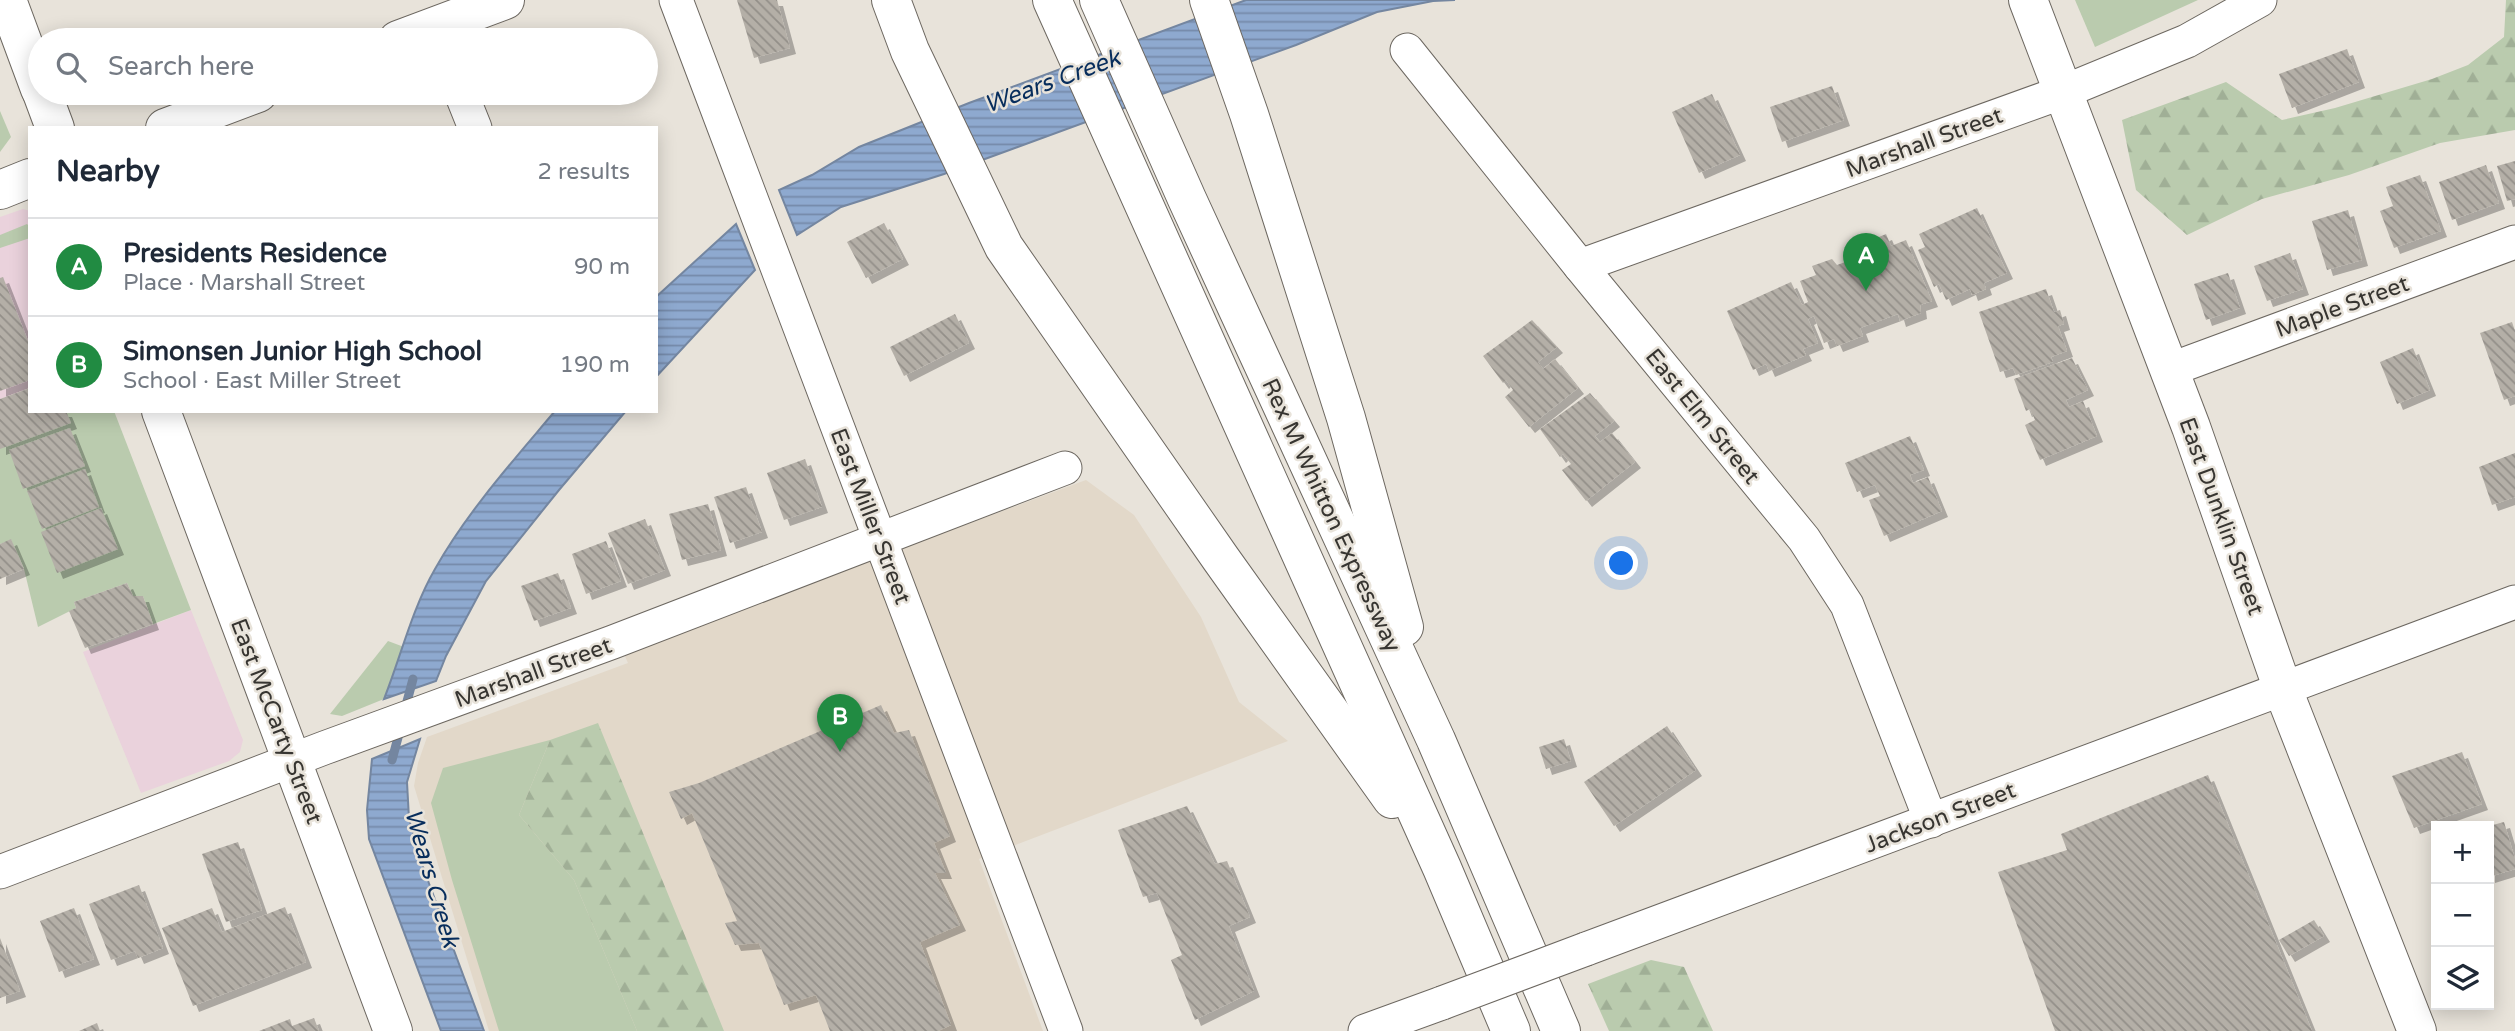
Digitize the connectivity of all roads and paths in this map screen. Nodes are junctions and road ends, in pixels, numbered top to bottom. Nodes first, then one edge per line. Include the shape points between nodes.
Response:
1 (7, 0) edge
2 (505, 0) edge
3 (676, 0) edge
4 (1052, 0) edge
5 (1099, 0) edge
6 (1209, 0) edge
7 (2028, 0) edge
8 (2260, 0) edge
9 (897, 20) edge
10 (449, 28) edge
11 (1407, 50) dead end
12 (28, 56) edge
13 (2063, 92) junction
14 (46, 105) edge
15 (226, 105) edge
16 (466, 105) edge
17 (54, 126) edge
18 (170, 126) edge
19 (474, 126) edge
20 (28, 179) edge
21 (0, 190) edge
22 (2515, 242) edge
23 (1580, 266) junction
24 (2169, 370) junction
25 (162, 413) edge
26 (1065, 468) dead end
27 (879, 538) junction
28 (2515, 601) edge
29 (2282, 687) junction
30 (1436, 740) junction
31 (292, 760) junction
32 (1931, 821) junction
33 (1442, 868) junction
34 (0, 872) edge
35 (393, 1031) edge
36 (1066, 1031) edge
37 (1365, 1031) edge
38 (1511, 1031) edge
39 (1561, 1031) edge
40 (2417, 1031) edge

1 - 12 main road
2 - 10 main road
3 - 27 street, East Miller Street
4 - 33 main road, Rex M Whitton Expressway
5 - 30 main road, Rex M Whitton Expressway
6 - 30 main road via 1346,418
7 - 13 main road, East Dunklin Street
8 - 13 street, Marshall Street via 2187,41
9 - 33 main road via 1004,247
11 - 23 street, East Elm Street
13 - 23 street, Marshall Street
13 - 24 main road, East Dunklin Street
14 - 17 main road
15 - 18 main road
16 - 19 street
20 - 21 main road
22 - 24 street, Maple Street
23 - 32 street, East Elm Street via 1827,572 1863,642
24 - 29 main road, East Dunklin Street
25 - 31 main road, East McCarty Street
26 - 27 street, Marshall Street
27 - 31 street, Marshall Street
27 - 36 street, East Miller Street
28 - 29 street, Jackson Street
29 - 32 street, Jackson Street
29 - 40 main road, East Dunklin Street
30 - 39 main road, Rex M Whitton Expressway
31 - 34 street, Marshall Street
31 - 35 main road, East McCarty Street
32 - 37 street, Jackson Street, bridge
33 - 38 main road, Rex M Whitton Expressway

